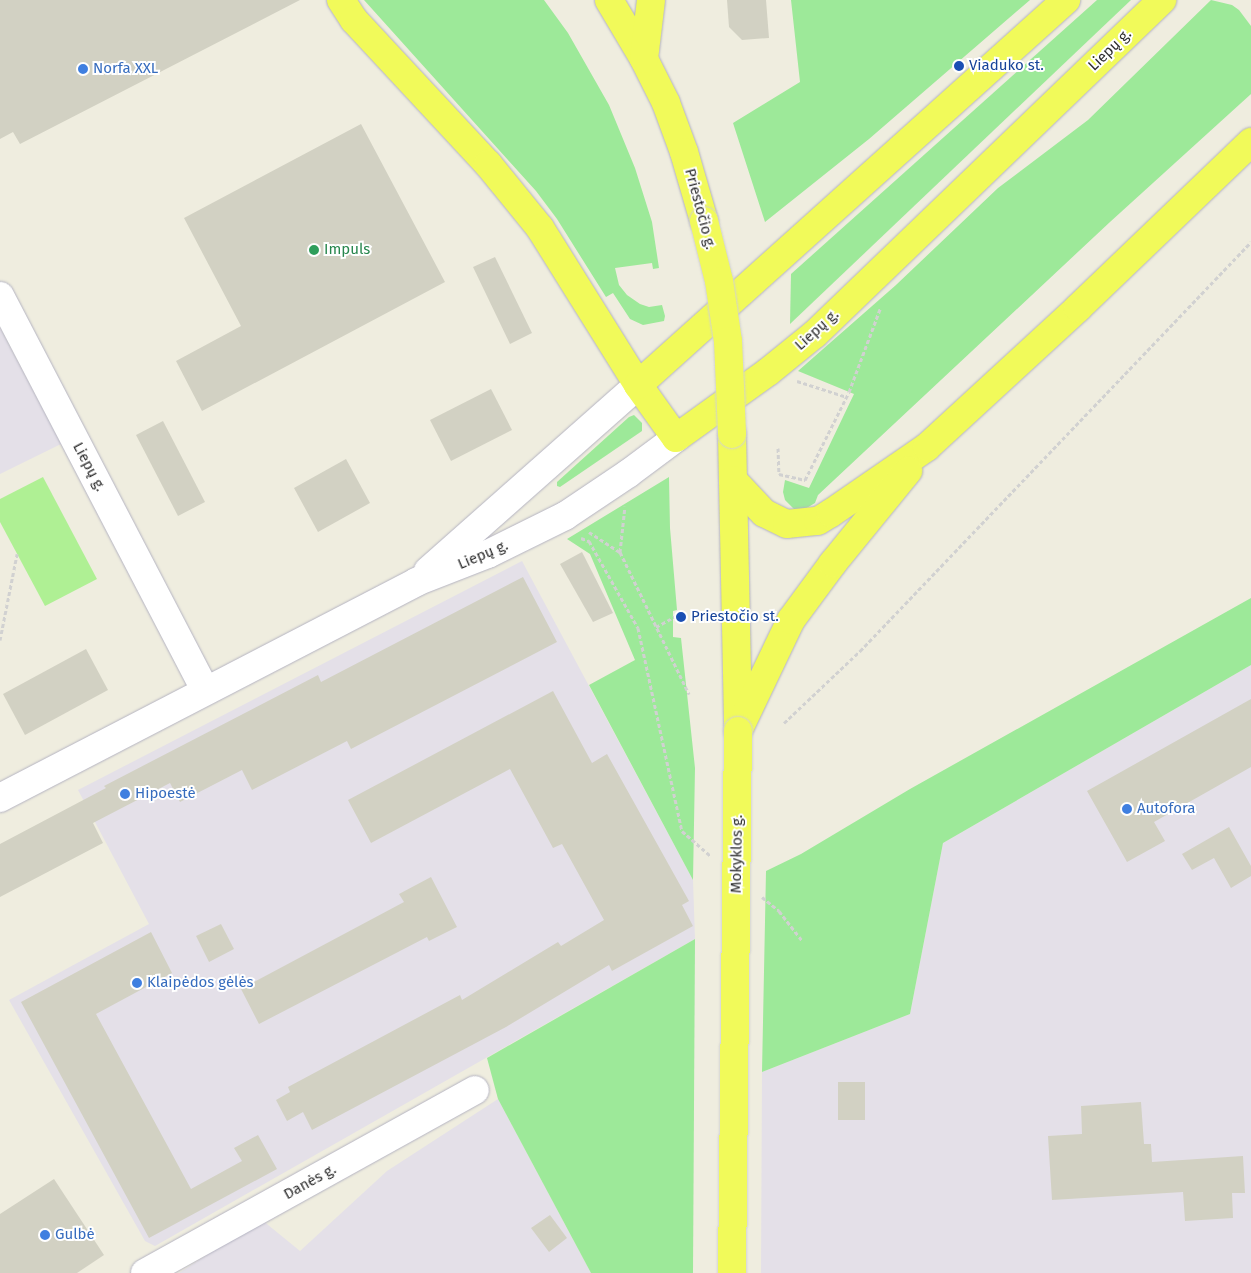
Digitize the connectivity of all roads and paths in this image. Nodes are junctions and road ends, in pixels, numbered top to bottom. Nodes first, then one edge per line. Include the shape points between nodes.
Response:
1 (342, 0) edge
2 (609, 0) edge
3 (651, 0) edge
4 (1066, 0) edge
5 (1162, 0) edge
6 (644, 59) junction
7 (1251, 142) edge
8 (1251, 242) edge
9 (0, 296) edge
10 (882, 304) dead end
11 (768, 372) junction
12 (638, 385) junction
13 (847, 397) junction
14 (732, 434) joint
15 (676, 438) junction
16 (927, 446) junction
17 (778, 448) dead end
18 (629, 473) junction
19 (733, 480) junction
20 (556, 521) junction
21 (620, 552) junction
22 (17, 554) dead end
23 (416, 582) junction
24 (683, 612) dead end
25 (656, 626) junction
26 (0, 640) edge
27 (206, 691) junction
28 (688, 694) dead end
29 (784, 724) dead end
30 (738, 731) junction
31 (0, 798) edge
32 (712, 856) dead end
33 (756, 892) dead end
34 (802, 940) dead end
35 (475, 1090) dead end
36 (145, 1273) edge
37 (732, 1273) edge

1 - 12 main road via 354,20 488,164 540,228
2 - 6 main road, Priestočio g.
3 - 6 main road
4 - 12 main road, Liepų g.
5 - 11 main road, Liepų g. via 815,334
6 - 14 main road, Priestočio g., bridge via 666,103 681,144 719,281 732,385
7 - 16 main road via 1078,308
8 - 29 path via 860,651
9 - 27 main road, Liepų g.
10 - 13 path
11 - 13 path
11 - 15 main road, Liepų g.
12 - 15 main road
12 - 23 main road, Liepų g.
13 - 17 path via 805,480 779,474
14 - 19 main road, Mokyklos g.
15 - 18 main road, Liepų g.
16 - 19 main road via 818,521 787,524 764,513
16 - 30 main road via 791,620
18 - 20 main road, Liepų g.
18 - 21 path
19 - 30 main road, Mokyklos g.
20 - 21 path
20 - 23 main road, Liepų g. via 488,554
20 - 32 path via 588,541 638,628 682,831
21 - 25 path
22 - 26 path
23 - 27 main road, Liepų g.
24 - 25 path
25 - 28 path
27 - 31 main road, Liepų g.
30 - 37 main road, Mokyklos g., bridge
33 - 34 path via 779,911
35 - 36 main road, Danės g.

